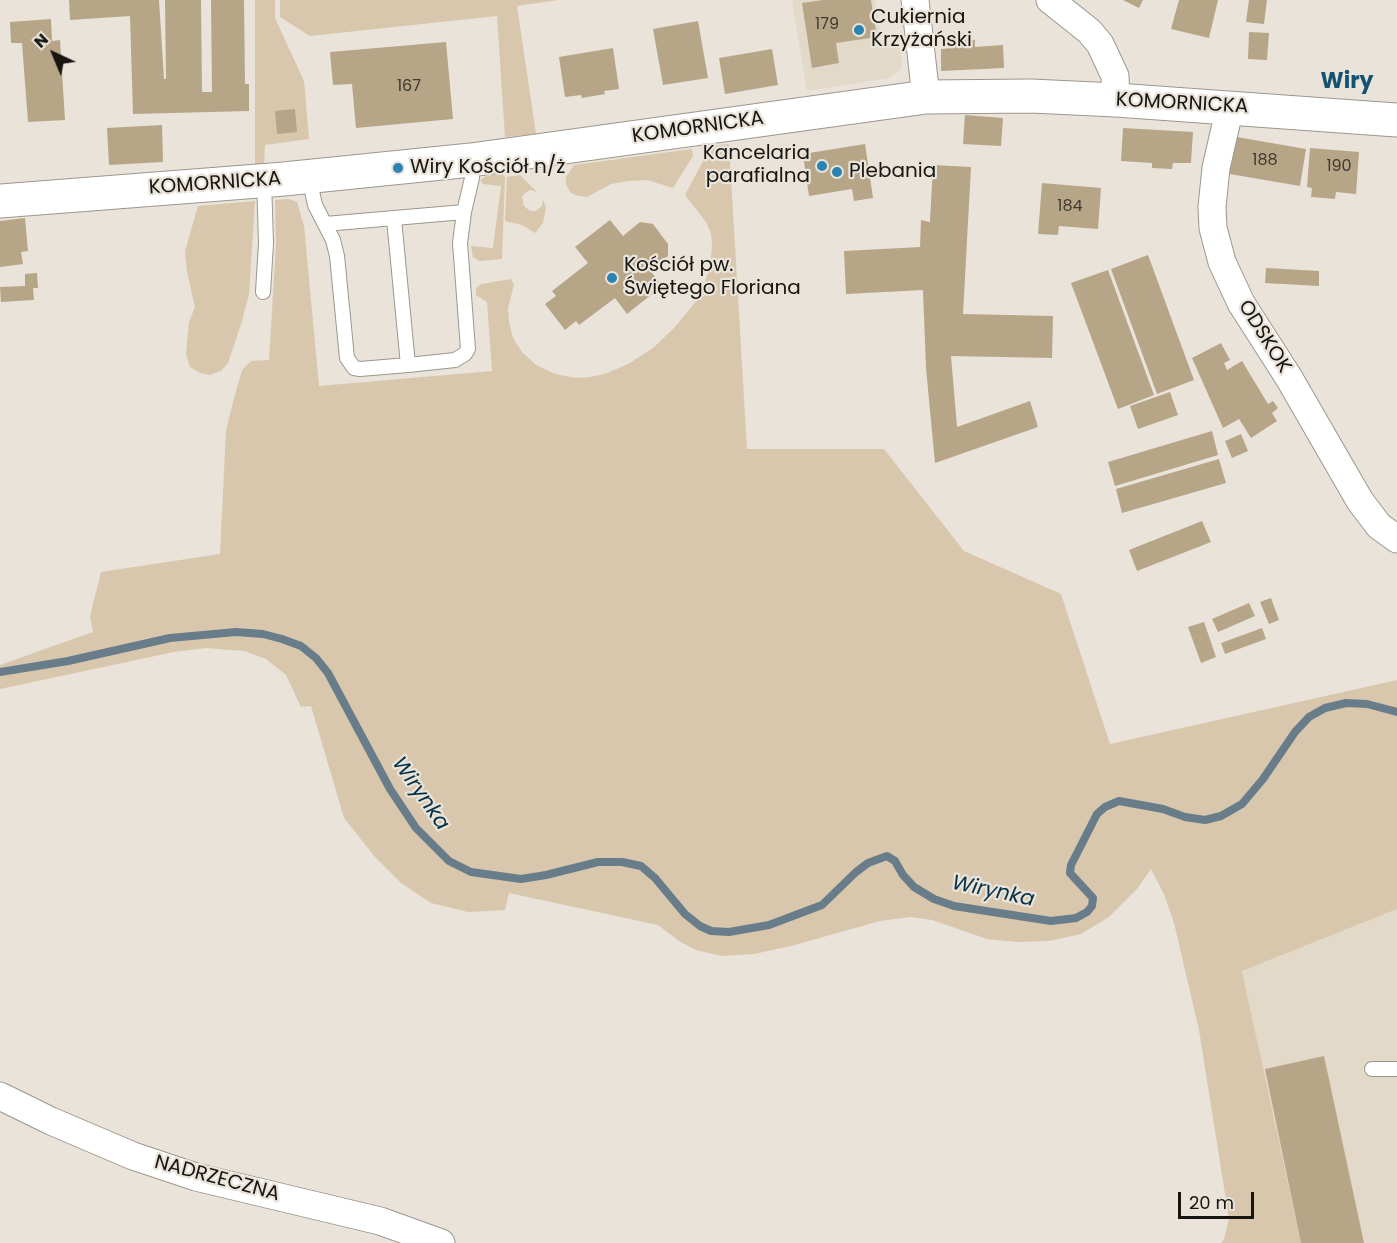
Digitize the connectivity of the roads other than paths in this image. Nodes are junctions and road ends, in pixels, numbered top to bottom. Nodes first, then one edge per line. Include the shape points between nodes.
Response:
1 (915, 0) edge
2 (1050, 0) edge
3 (926, 97) junction
4 (1116, 100) junction
5 (1230, 107) junction
6 (1397, 120) edge
7 (471, 160) junction
8 (309, 177) junction
9 (264, 180) junction
10 (0, 201) edge
11 (464, 212) junction
12 (394, 219) junction
13 (325, 224) junction
14 (263, 292) dead end
15 (408, 365) junction
16 (1397, 539) edge
17 (1372, 1069) dead end
18 (1397, 1069) edge
19 (0, 1096) edge
20 (441, 1243) edge

1 - 3 street
2 - 4 street via 1100,44 1115,76
3 - 4 street, KOMORNICKA
3 - 7 street, KOMORNICKA
4 - 5 street, KOMORNICKA
5 - 6 street, KOMORNICKA
5 - 16 street, ODSKOK via 1212,207 1222,261 1241,303 1360,501 1379,526
7 - 8 street, KOMORNICKA
7 - 11 lane via 471,188
8 - 9 street, KOMORNICKA
8 - 13 lane via 312,196
9 - 10 street, KOMORNICKA
9 - 14 lane
11 - 12 lane
11 - 15 lane via 460,257 468,349 455,360
12 - 13 lane
12 - 15 lane
13 - 15 lane via 337,256 350,364 360,369
17 - 18 lane
19 - 20 street, NADRZECZNA via 154,1163 196,1177 380,1221

